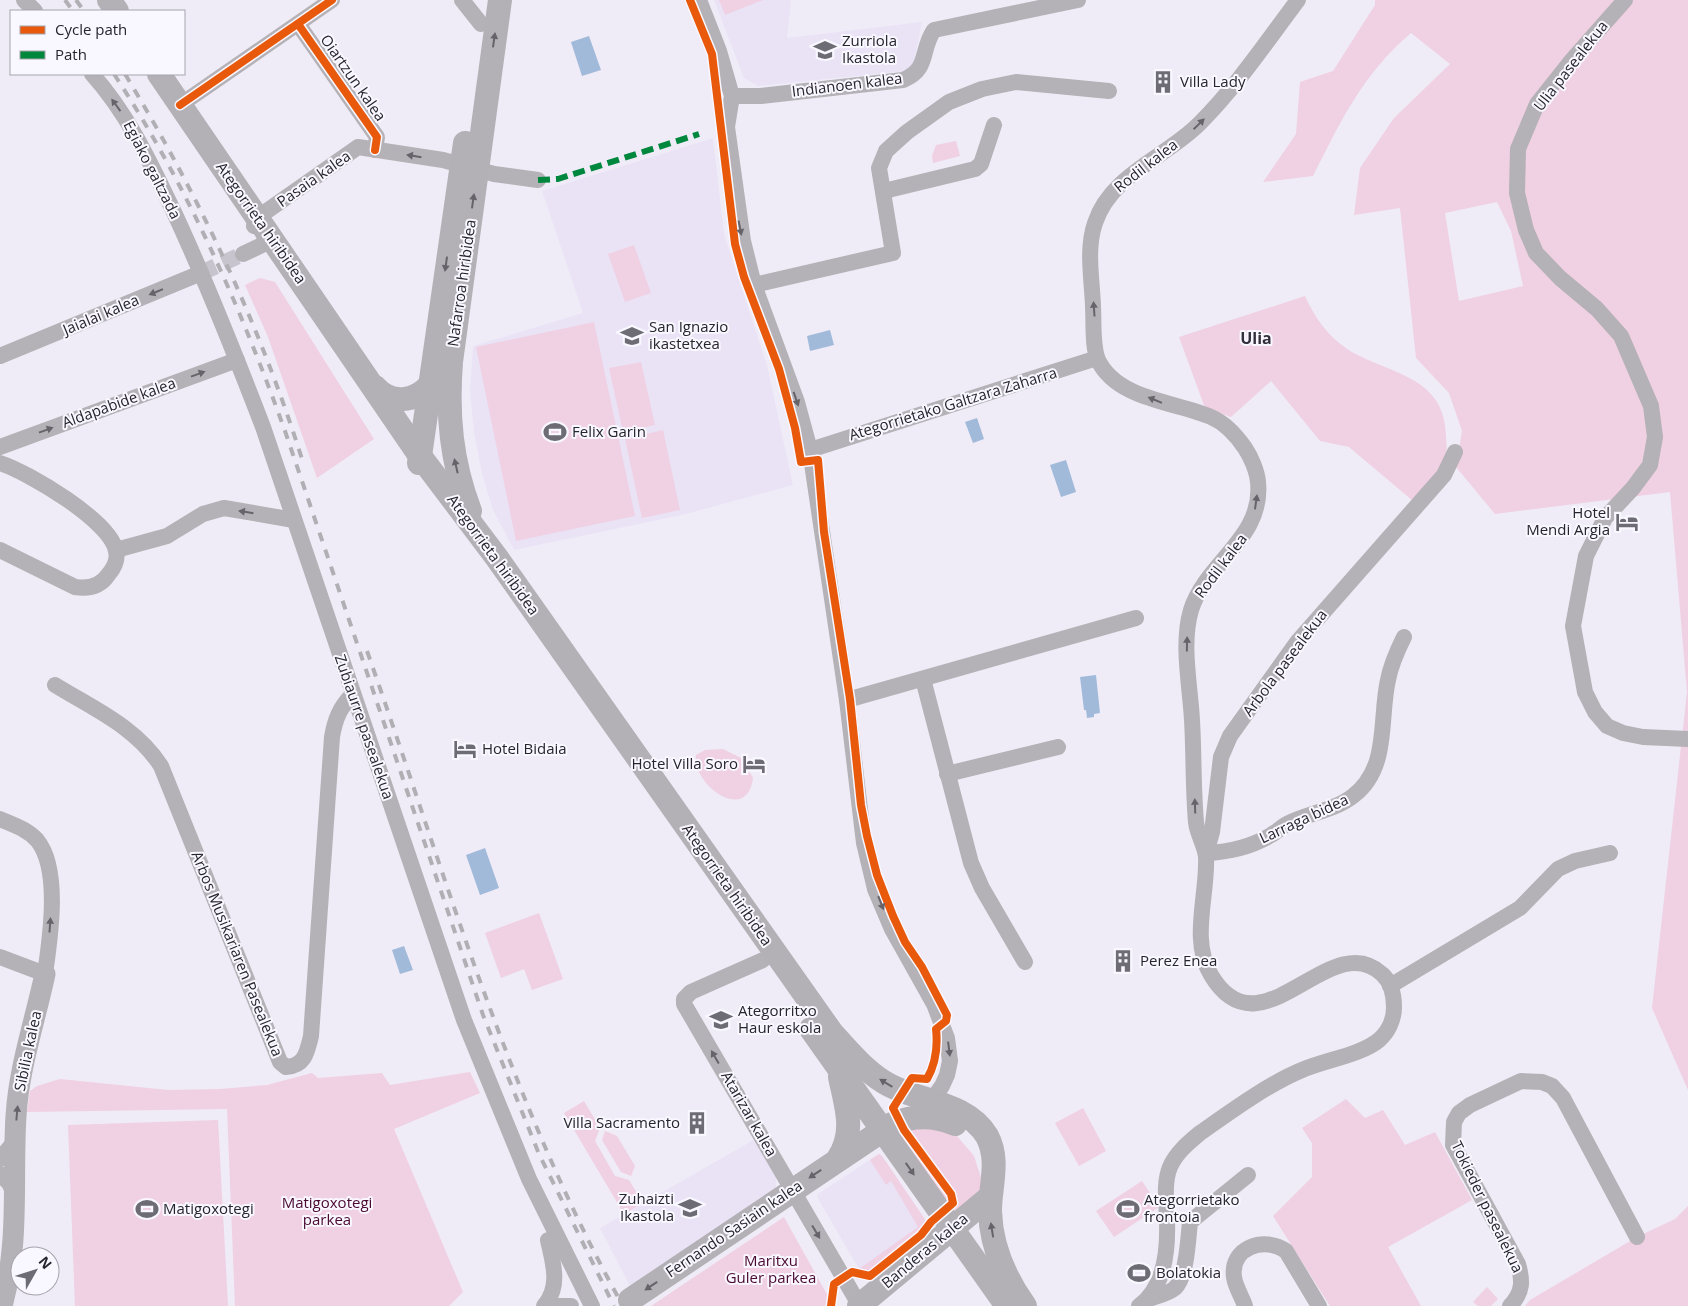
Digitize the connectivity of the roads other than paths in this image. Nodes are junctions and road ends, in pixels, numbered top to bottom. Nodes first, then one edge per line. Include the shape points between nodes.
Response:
1 (24, 0) edge
2 (332, 0) edge
3 (462, 0) edge
4 (484, 0) edge
5 (500, 0) edge
6 (699, 0) edge
7 (1078, 0) edge
8 (1298, 0) edge
9 (1625, 0) edge
10 (33, 10) edge
11 (298, 24) junction
12 (481, 24) junction
13 (93, 75) edge
14 (147, 75) edge
15 (160, 75) edge
16 (1109, 91) dead end
17 (732, 96) junction
18 (180, 105) junction
19 (994, 125) dead end
20 (375, 150) junction
21 (469, 167) junction
22 (538, 180) dead end
23 (884, 191) junction
24 (257, 236) junction
25 (201, 273) junction
26 (754, 286) junction
27 (0, 356) edge
28 (1097, 358) junction
29 (237, 360) junction
30 (372, 384) junction
31 (430, 385) junction
32 (0, 447) edge
33 (810, 450) junction
34 (1455, 452) dead end
35 (0, 463) edge
36 (419, 464) junction
37 (294, 520) junction
38 (0, 550) edge
39 (116, 550) junction
40 (497, 558) junction
41 (1136, 618) dead end
42 (1404, 637) dead end
43 (923, 679) junction
44 (55, 685) dead end
45 (353, 694) junction
46 (847, 700) junction
47 (1688, 739) edge
48 (1058, 747) dead end
49 (947, 774) junction
50 (0, 819) edge
51 (1206, 853) junction
52 (1610, 853) dead end
53 (0, 957) edge
54 (763, 960) junction
55 (1025, 962) dead end
56 (45, 974) junction
57 (1390, 986) junction
58 (839, 1068) junction
59 (925, 1109) junction
60 (882, 1129) junction
61 (16, 1140) junction
62 (0, 1159) edge
63 (838, 1159) junction
64 (0, 1174) edge
65 (1248, 1175) dead end
66 (529, 1180) junction
67 (792, 1190) junction
68 (16, 1196) junction
69 (990, 1197) junction
70 (952, 1229) junction
71 (1637, 1237) dead end
72 (548, 1240) junction
73 (630, 1300) dead end
74 (1144, 1303) edge
75 (2, 1306) edge
76 (544, 1306) edge
77 (551, 1306) edge
78 (571, 1306) edge
79 (580, 1306) edge
80 (592, 1306) edge
81 (859, 1306) edge
82 (1007, 1306) edge
83 (1025, 1306) edge
84 (1245, 1306) edge
85 (1319, 1306) edge
86 (1510, 1306) edge

1 - 10 street
2 - 11 street
3 - 12 street
4 - 12 main road, Nafarroa hiribidea
21 -> 5 main road, Nafarroa hiribidea
6 - 17 street
7 - 17 street, Indianoen kalea via 934,30 921,67 903,80 761,96
28 -> 8 street, Rodil kalea via 1090,251 1094,225 1102,208 1122,183 1198,126 1240,78
9 - 47 street, Ulia pasealekua via 1537,104 1518,149 1517,193 1526,230 1536,253 1597,309 1621,336 1651,406 1655,436 1650,465 1605,518 1586,556 1573,626 1585,692 1594,712 1615,730 1643,737
11 - 18 street
11 - 20 street, Oiartzun kalea via 377,137
12 - 21 main road, Nafarroa hiribidea
25 -> 13 street, Egiako galtzada via 139,140
14 - 24 main road, Ategorrieta hiribidea
15 - 18 main road, Ategorrieta hiribidea
16 - 23 street via 1016,82 982,89 949,102 906,132 886,151 880,168
17 -> 26 street via 727,127 737,213
18 - 24 main road, Ategorrieta hiribidea
19 - 23 street via 989,147 976,169
21 -> 20 street, Pasaia kalea
20 - 24 street, Pasaia kalea via 358,147
21 - 22 street, Pasaia kalea
21 -> 31 main road, Nafarroa hiribidea
40 -> 21 main road, Nafarroa hiribidea via 474,521 465,498 454,457 449,418
23 - 26 street via 893,253
24 - 30 main road, Ategorrieta hiribidea
24 - 36 main road, Ategorrieta hiribidea
25 -> 27 street, Jaialai kalea
25 - 29 street, Zubiaurre pasealekua
26 -> 33 street via 797,402
28 - 33 street, Ategorrietako Galtzara Zaharra
51 -> 28 street, Rodil kalea via 1196,828 1188,629 1199,593 1249,529 1255,513 1258,482 1245,448 1222,423 1210,416 1158,402 1125,387 1109,376
32 -> 29 street, Aldapabide kalea
29 - 37 street, Zubiaurre pasealekua
30 - 31 main road via 397,400 419,396
30 - 36 main road, Ategorrieta hiribidea
31 - 36 main road, Nafarroa hiribidea
33 - 46 street
34 - 51 street, Arbola pasealekua via 1444,475 1298,640 1230,736 1221,758 1212,832
35 - 39 street via 34,478 94,520 111,538
36 - 40 main road, Ategorrieta hiribidea
36 - 54 main road, Ategorrieta hiribidea
37 -> 39 street via 224,508 203,514 167,536
37 - 45 street, Zubiaurre pasealekua
38 - 39 street via 75,587 86,588 105,579 116,559
59 -> 40 main road, Ategorrieta hiribidea via 873,1075 832,1033
41 - 43 street
42 - 51 street, Larraga bidea via 1388,681 1380,751 1374,771 1364,786 1328,810 1287,824 1271,836 1230,852
43 - 46 street
43 - 49 street
44 - 45 street, Arbos Musikariaren Pasealekua via 138,737 161,766 280,1062 286,1067 301,1062 307,1055 311,1036 332,737 335,718 342,704
45 - 66 street, Zubiaurre pasealekua via 464,1020
46 -> 59 street via 861,825 875,888 892,929 934,1004 947,1038 950,1062 947,1075
48 - 49 street
49 - 55 street via 971,863
56 -> 50 street, Sibilia kalea via 51,919 47,863 38,841 22,828
51 - 57 street, Rodil kalea via 1201,906 1205,963 1220,988 1235,999 1249,1004 1271,1001 1322,973 1352,964 1377,969
52 - 57 street via 1575,861 1558,869 1520,908
53 - 56 street
54 - 58 main road, Ategorrieta hiribidea
67 -> 54 street, Atarizar kalea via 684,1004 684,999 691,992
61 -> 56 street, Sibilia kalea via 23,1062
57 - 74 street via 1393,1018 1389,1029 1378,1041 1295,1072 1198,1135 1177,1153 1168,1171 1165,1257 1161,1276
58 - 60 main road, Ategorrieta hiribidea
58 - 63 main road via 850,1126 848,1140
59 - 60 main road, Fernando Sasiain kalea
59 - 69 main road via 967,1132 984,1149 994,1170
60 - 63 main road, Fernando Sasiain kalea
60 -> 70 main road, Ategorrieta hiribidea
61 - 62 street
61 - 68 street, Sibilia kalea
63 -> 67 main road, Fernando Sasiain kalea
64 - 68 street via 9,1182
65 - 74 street via 1190,1222 1182,1276 1175,1288
66 - 72 street, Zubiaurre pasealekua
66 - 80 street, Zubiaurre pasealekua
67 -> 73 main road, Fernando Sasiain kalea
67 -> 81 street, Atarizar kalea
68 - 75 street, Sibilia kalea via 14,1246
69 - 70 main road, Banderas kalea
83 -> 69 main road via 1000,1263 991,1226
70 - 81 main road, Banderas kalea
70 - 82 main road, Ategorrieta hiribidea
71 - 86 street, Tokieder pasealekua via 1563,1098 1552,1086 1522,1081 1470,1105 1459,1113 1454,1122 1453,1145 1518,1264 1522,1280 1520,1291
72 - 76 street via 555,1277 553,1292
72 - 79 street, Zubiaurre pasealekua
77 - 78 street
84 - 85 street via 1234,1277 1235,1266 1246,1250 1265,1243 1286,1251

